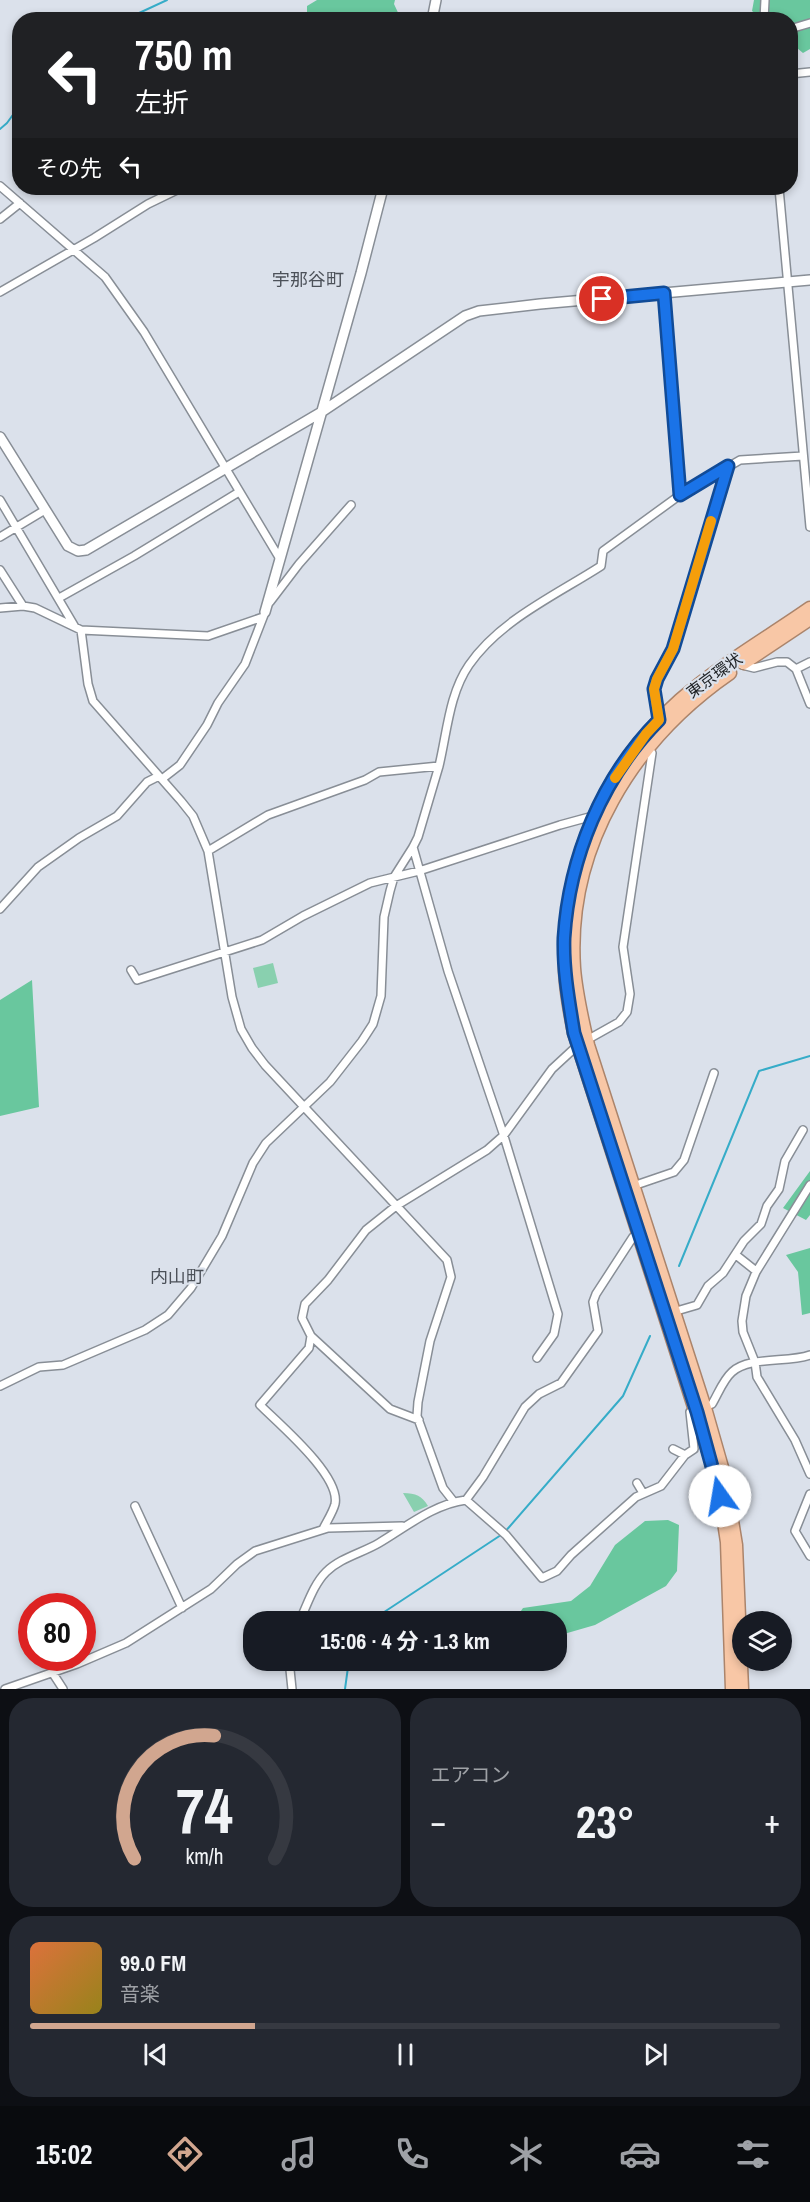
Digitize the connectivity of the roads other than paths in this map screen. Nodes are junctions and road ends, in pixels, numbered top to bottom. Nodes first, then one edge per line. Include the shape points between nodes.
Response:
1 (0, 186) edge
2 (167, 195) edge
3 (381, 195) edge
4 (780, 195) edge
5 (20, 203) junction
6 (0, 219) edge
7 (73, 249) junction
8 (810, 280) edge
9 (788, 282) junction
10 (0, 292) edge
11 (664, 293) junction
12 (320, 413) junction
13 (0, 437) edge
14 (803, 456) junction
15 (728, 466) junction
16 (226, 468) junction
17 (239, 492) junction
18 (680, 495) junction
19 (0, 500) edge
20 (351, 505) dead end
21 (809, 508) edge
22 (2, 509) edge
23 (45, 510) junction
24 (17, 527) junction
25 (810, 527) edge
26 (0, 537) edge
27 (280, 559) junction
28 (0, 570) edge
29 (59, 598) junction
30 (23, 606) junction
31 (0, 608) edge
32 (810, 608) edge
33 (265, 612) junction
34 (810, 619) edge
35 (78, 628) junction
36 (810, 662) edge
37 (742, 664) junction
38 (796, 669) junction
39 (810, 704) edge
40 (659, 720) junction
41 (648, 746) junction
42 (439, 766) junction
43 (160, 777) junction
44 (593, 816) junction
45 (413, 847) junction
46 (208, 851) junction
47 (419, 871) junction
48 (394, 877) junction
49 (0, 909) edge
50 (225, 951) junction
51 (131, 970) dead end
52 (582, 1042) junction
53 (714, 1073) dead end
54 (304, 1107) junction
55 (803, 1130) dead end
56 (504, 1135) junction
57 (810, 1185) edge
58 (633, 1186) junction
59 (396, 1206) junction
60 (643, 1233) junction
61 (736, 1255) junction
62 (756, 1271) junction
63 (673, 1312) junction
64 (311, 1336) junction
65 (810, 1355) edge
66 (537, 1358) dead end
67 (755, 1362) junction
68 (0, 1386) edge
69 (701, 1409) junction
70 (419, 1420) junction
71 (673, 1449) dead end
72 (685, 1455) junction
73 (810, 1474) edge
74 (637, 1483) dead end
75 (643, 1493) junction
76 (810, 1494) edge
77 (466, 1500) junction
78 (454, 1502) junction
79 (135, 1506) dead end
80 (402, 1526) junction
81 (323, 1530) junction
82 (810, 1556) edge
83 (182, 1608) junction
84 (304, 1611) edge
85 (290, 1671) edge
86 (52, 1672) junction
87 (5, 1689) edge
88 (63, 1689) edge
89 (292, 1689) edge
90 (732, 1689) edge
91 (742, 1689) edge

1 - 5 street
2 - 7 street
3 - 12 street
4 - 9 street
5 - 6 street
5 - 7 street
7 - 10 street
7 - 16 street via 105,277 144,332
8 - 9 street
9 - 11 street
9 - 14 street
11 - 12 street via 479,311 465,316
11 - 18 street
12 - 16 street
12 - 27 street
13 - 23 street
14 - 15 street via 740,460
14 - 21 street
15 - 18 street
15 - 40 street via 673,649 654,689
16 - 17 street
16 - 23 street via 86,550 68,546
17 - 27 street
17 - 29 street
18 - 42 street via 603,551 601,566 515,620 480,651 459,683
19 - 22 street
20 - 33 street via 299,564
21 - 25 street
22 - 24 street
23 - 24 street
24 - 26 street
24 - 29 street
27 - 33 street
28 - 30 street
29 - 35 street
30 - 31 street
30 - 35 street
32 - 40 highway, 東京環状 via 701,683
33 - 35 street via 208,636
33 - 43 street via 245,664 207,725 180,765
34 - 37 highway, 東京環状
35 - 43 street via 93,700
36 - 38 street
37 - 38 street via 753,668 787,662
37 - 41 highway, 東京環状 via 703,693
38 - 39 street
40 - 44 highway, 東京環状 via 620,769
41 - 52 highway, 東京環状 via 611,801 586,864 574,935
41 - 52 street via 652,753 623,947 629,1006 619,1022
42 - 45 street
42 - 46 street via 379,772 268,815
43 - 46 street via 193,816
43 - 49 street via 147,783 117,816 38,867
44 - 47 street
44 - 52 highway, 東京環状 via 577,861 564,938 567,996
45 - 47 street
45 - 48 street
46 - 50 street
47 - 48 street
47 - 56 street via 448,971
48 - 50 street via 370,883 262,940
48 - 54 street via 384,917 381,996 373,1024 336,1074
50 - 51 street via 137,980
50 - 54 street via 241,1029 265,1065
52 - 56 street via 545,1077
52 - 58 highway, 東京環状
52 - 60 highway, 東京環状
53 - 58 street via 684,1160 674,1172
54 - 59 street
54 - 68 street via 266,1143 207,1264 168,1315 145,1330 63,1365 39,1367
55 - 61 street via 785,1161 779,1189 766,1206 761,1224
56 - 59 street via 476,1158
56 - 66 street via 558,1314 554,1334
57 - 62 street
58 - 60 highway, 東京環状
59 - 64 street via 366,1230 305,1304 302,1318
59 - 70 street via 447,1260 450,1270 430,1341 418,1402
60 - 63 highway, 東京環状
60 - 69 highway, 東京環状
60 - 77 street via 633,1237 596,1294 593,1302 598,1331 561,1383 539,1394 525,1407
61 - 62 street
61 - 63 street via 708,1286 697,1305
62 - 67 street via 742,1321
63 - 69 highway, 東京環状
64 - 70 street via 390,1409
64 - 81 street via 309,1348 260,1405 313,1458 334,1487 335,1503
65 - 67 street
67 - 69 street via 732,1372 712,1404
67 - 73 street via 762,1388 795,1440
69 - 72 street via 690,1412 694,1449
69 - 90 highway, 東京環状 via 727,1542
69 - 91 highway, 東京環状 via 725,1478 733,1517
70 - 78 street via 443,1488
71 - 72 street
72 - 75 street via 661,1486
74 - 75 street
75 - 77 street via 617,1512 557,1571 542,1578 504,1533
76 - 82 street via 795,1531
77 - 78 street
78 - 80 street
79 - 83 street
80 - 81 street
80 - 84 street via 323,1574
81 - 83 street via 255,1551
83 - 86 street via 126,1643
85 - 89 street
86 - 87 street
86 - 88 street

